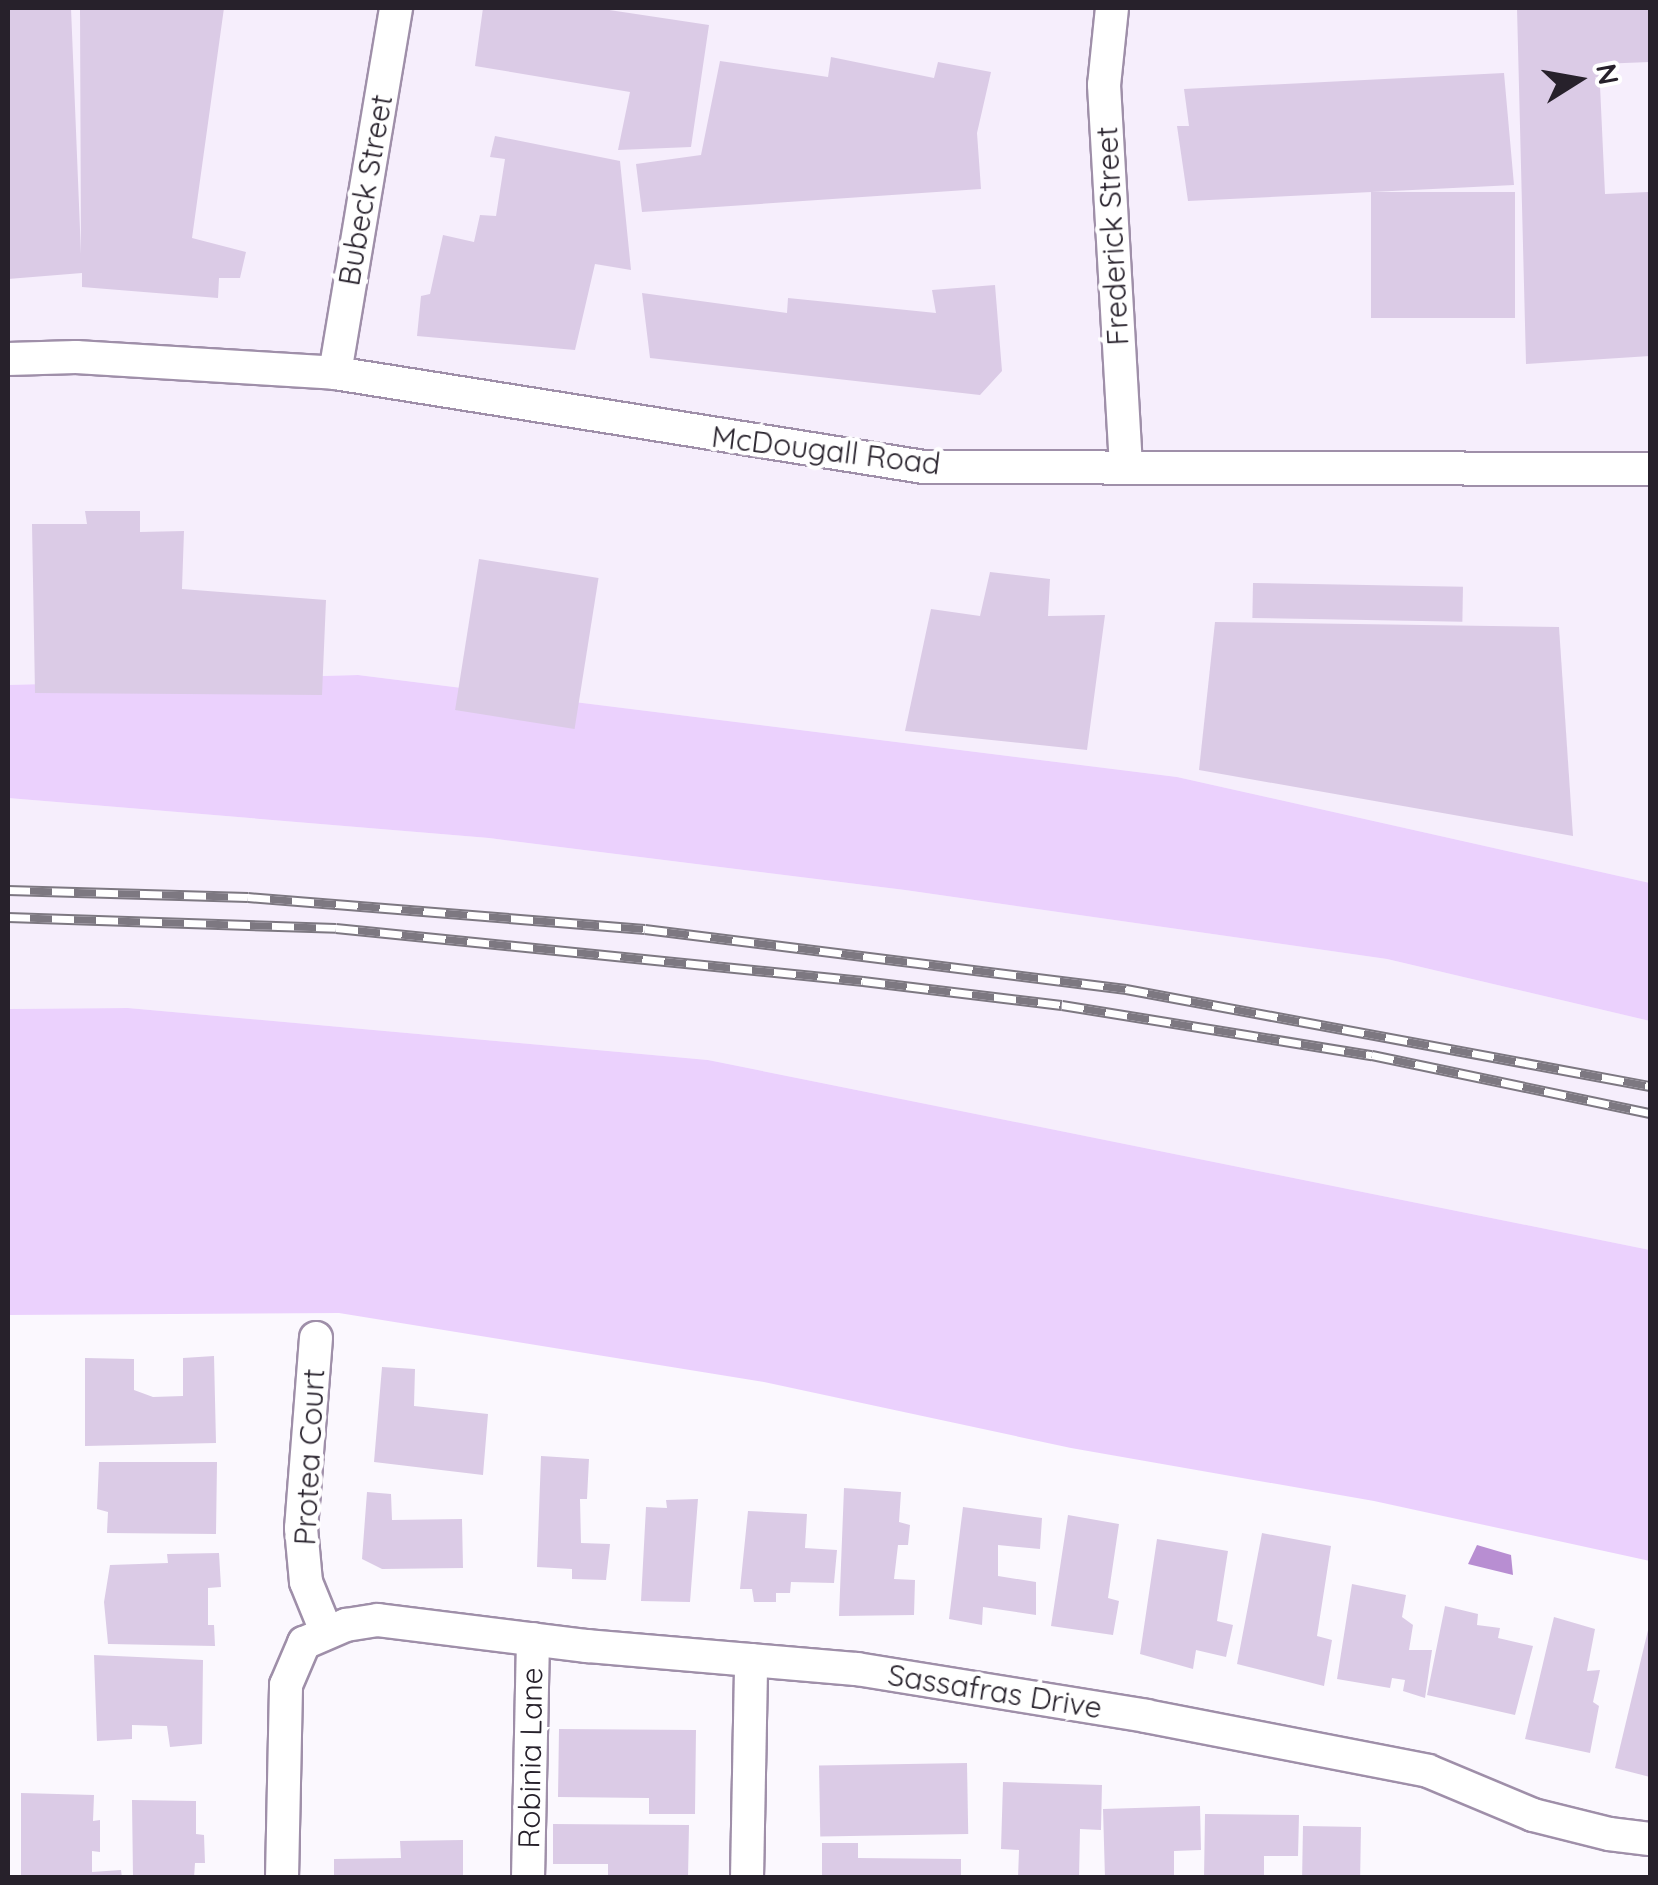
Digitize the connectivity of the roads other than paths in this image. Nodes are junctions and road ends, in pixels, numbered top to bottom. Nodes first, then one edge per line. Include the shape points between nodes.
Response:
1 (396, 8) edge
2 (1112, 8) edge
3 (8, 359) edge
4 (334, 373) junction
5 (1126, 464) junction
6 (1650, 469) edge
7 (316, 1338) dead end
8 (326, 1631) junction
9 (533, 1640) junction
10 (751, 1660) junction
11 (1650, 1838) edge
12 (282, 1878) edge
13 (528, 1878) edge
14 (747, 1878) edge

1 - 4 street, Bubeck Street
2 - 5 street, Frederick Street via 1104,85
3 - 4 street, McDougall Road via 76,356
4 - 5 street, McDougall Road via 924,467
5 - 6 street, McDougall Road
7 - 8 street, Protea Court via 301,1528 306,1582
8 - 9 street, Sassafras Drive via 378,1620
8 - 12 street via 304,1643 286,1685
9 - 10 street, Sassafras Drive
9 - 13 street, Robinia Lane
10 - 11 street, Sassafras Drive via 856,1669 1127,1713 1428,1771 1533,1815
10 - 14 street

